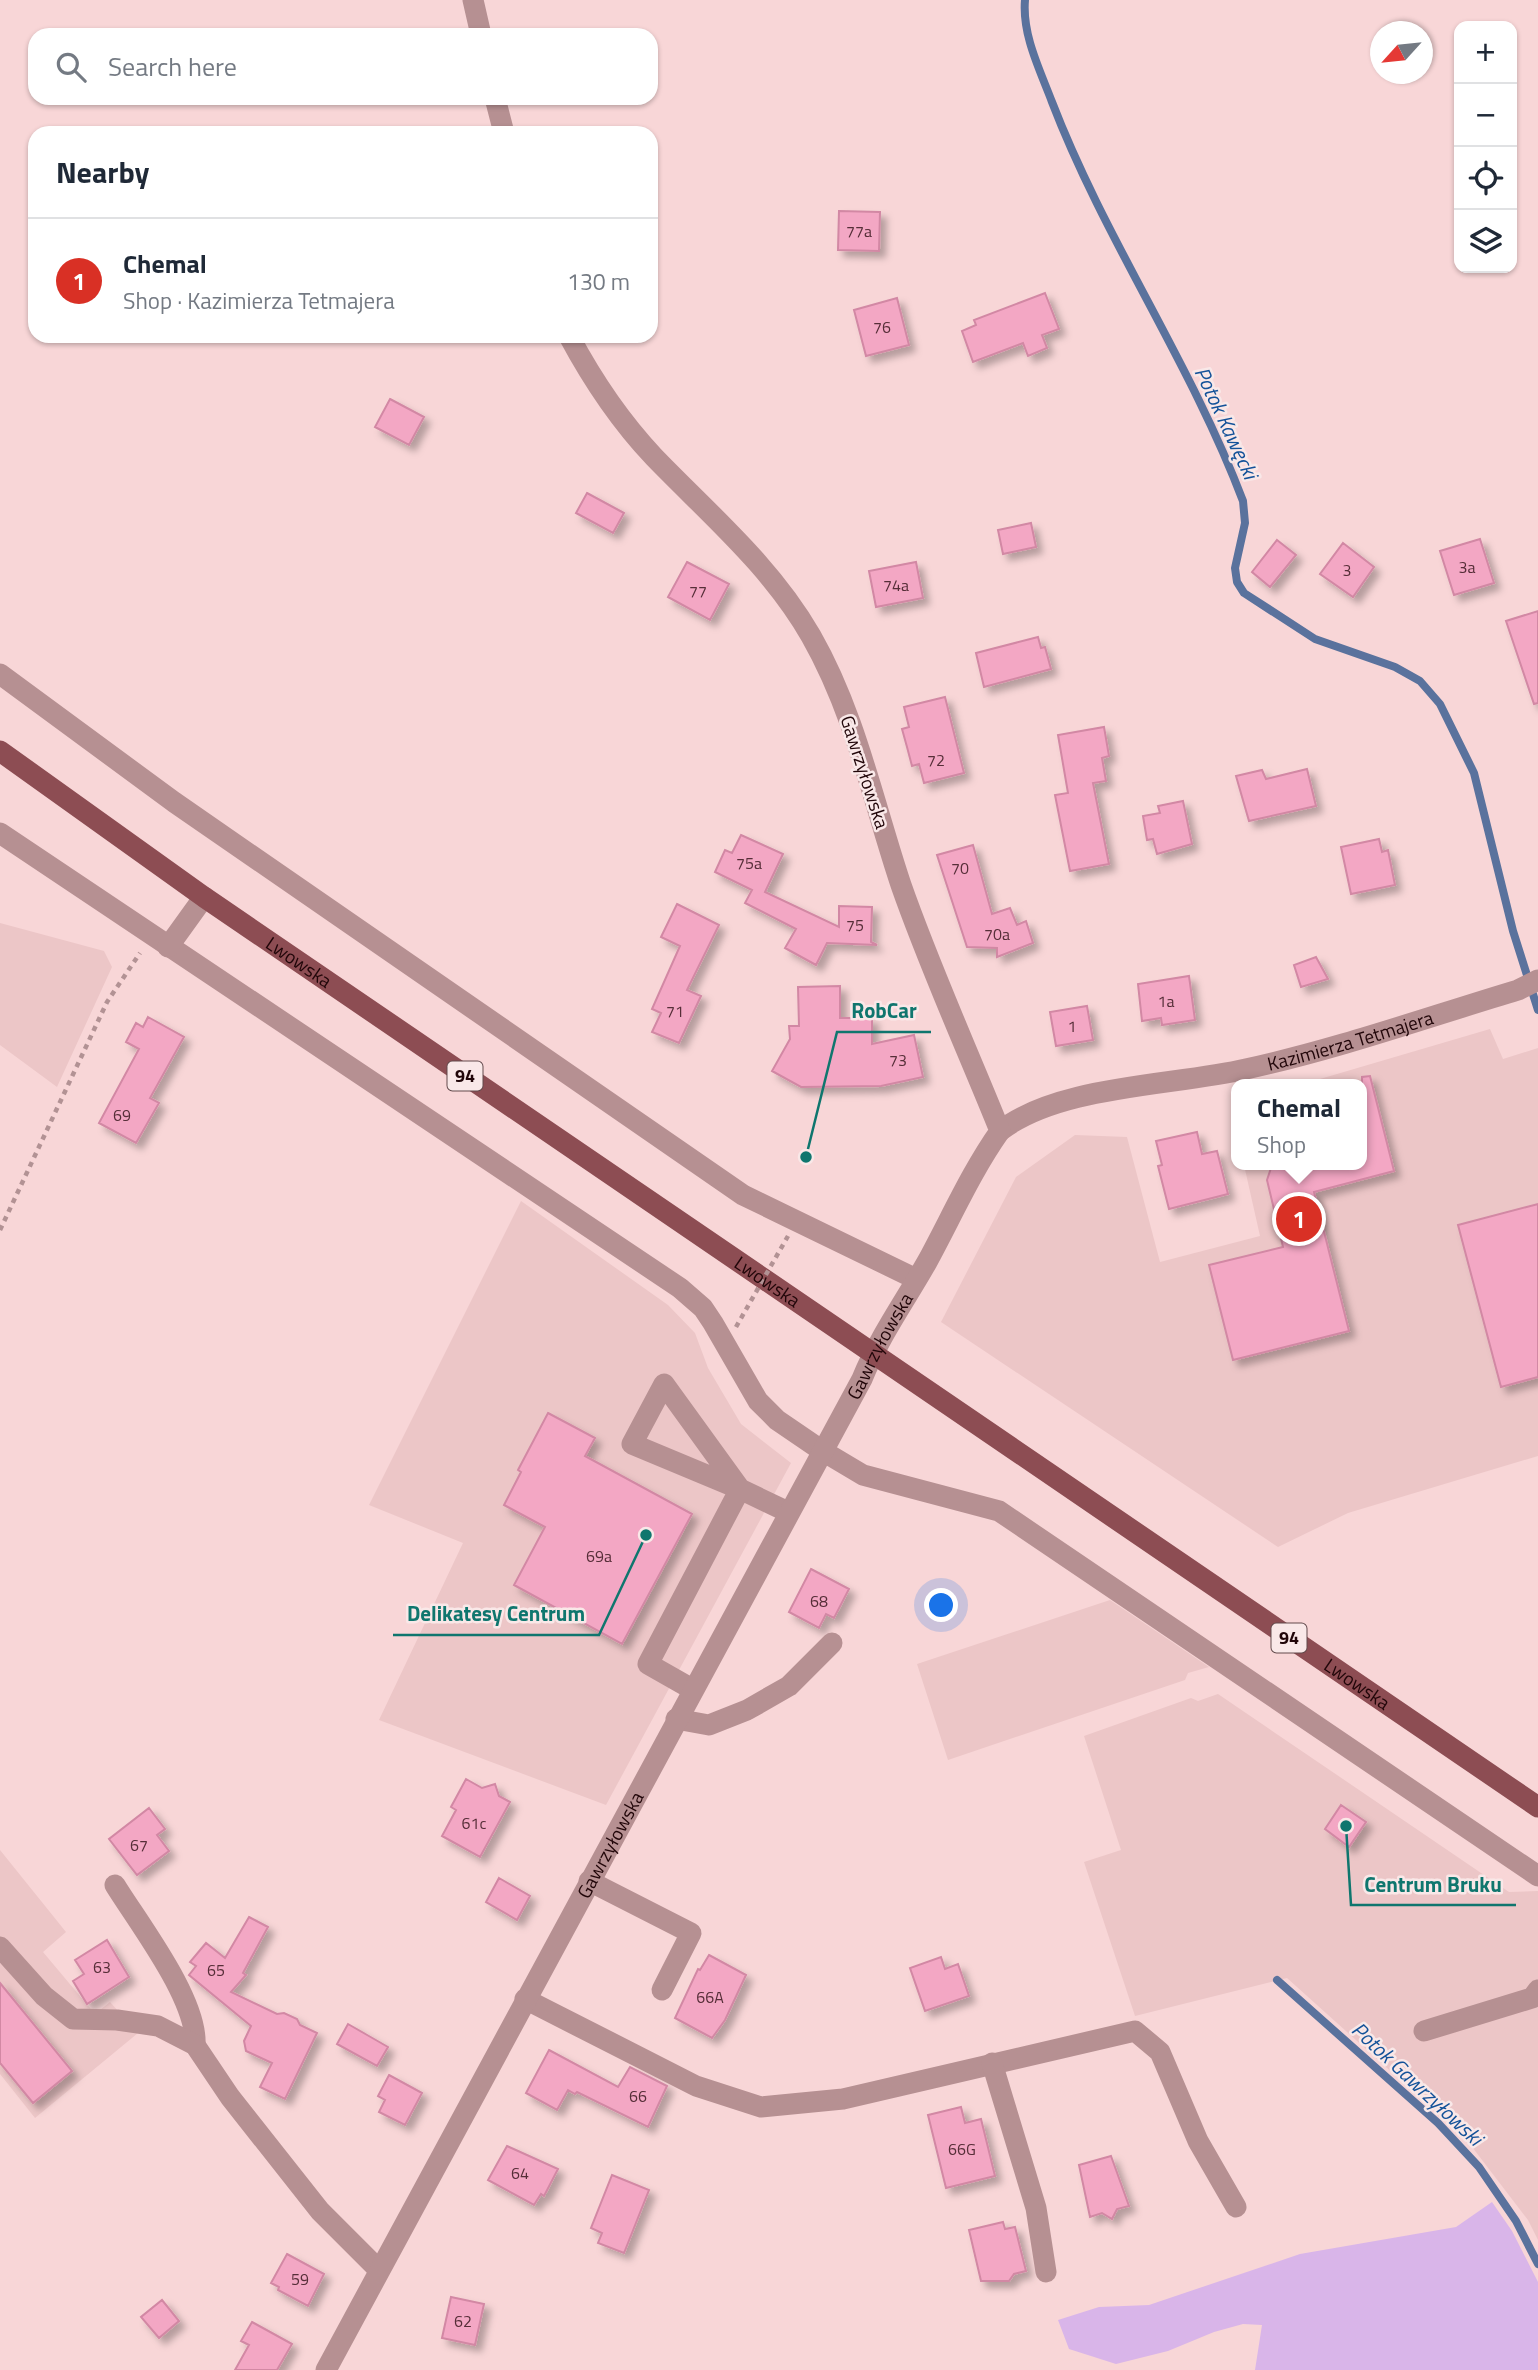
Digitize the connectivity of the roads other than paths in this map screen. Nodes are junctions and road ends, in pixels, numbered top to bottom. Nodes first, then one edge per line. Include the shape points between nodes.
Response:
1 (473, 0) edge
2 (479, 28) edge
3 (497, 105) edge
4 (501, 126) edge
5 (573, 343) edge
6 (0, 674) edge
7 (0, 751) edge
8 (0, 833) edge
9 (204, 897) junction
10 (161, 942) junction
11 (1538, 980) edge
12 (1000, 1131) junction
13 (916, 1279) junction
14 (872, 1355) junction
15 (821, 1450) junction
16 (740, 1489) junction
17 (788, 1511) junction
18 (832, 1643) dead end
19 (692, 1689) junction
20 (676, 1719) junction
21 (1538, 1807) edge
22 (1538, 1877) edge
23 (589, 1881) junction
24 (115, 1885) dead end
25 (0, 1947) edge
26 (662, 1990) dead end
27 (1538, 1990) edge
28 (525, 2000) junction
29 (1424, 2031) dead end
30 (195, 2045) junction
31 (992, 2063) junction
32 (1236, 2207) dead end
33 (378, 2269) junction
34 (1046, 2272) dead end
35 (326, 2370) edge

1 - 2 street
3 - 4 street
5 - 12 street, Gawrzyłowska via 627,426 760,566 810,634 850,721 909,905
6 - 13 street via 174,802 743,1195
7 - 9 main road, Lwowska / 94
8 - 10 street
9 - 10 street
9 - 14 main road, Lwowska / 94
10 - 15 street via 680,1288 703,1308 758,1401
11 - 12 street, Kazimierza Tetmajera via 1518,990 1248,1069 1072,1099 1033,1111
12 - 13 street, Gawrzyłowska
13 - 14 street, Gawrzyłowska
14 - 15 street, Gawrzyłowska
14 - 21 main road, Lwowska / 94
15 - 17 street, Gawrzyłowska
15 - 22 street via 863,1475 999,1511
16 - 16 street via 632,1444 664,1384 733,1479
16 - 17 street
16 - 19 street via 648,1664
17 - 19 street, Gawrzyłowska
18 - 20 street via 789,1686 747,1710 709,1725
19 - 20 street, Gawrzyłowska
20 - 23 street, Gawrzyłowska
23 - 26 street via 691,1933
23 - 28 street, Gawrzyłowska
24 - 30 street via 186,2001 196,2030
25 - 30 street via 44,1996 73,2019 158,2025
27 - 29 street via 1532,1998
28 - 31 street via 696,2086 761,2107 843,2099
28 - 33 street, Gawrzyłowska
30 - 33 street via 320,2211
31 - 32 street via 1135,2031 1160,2052 1198,2141
31 - 34 street via 1036,2208
33 - 35 street, Gawrzyłowska

